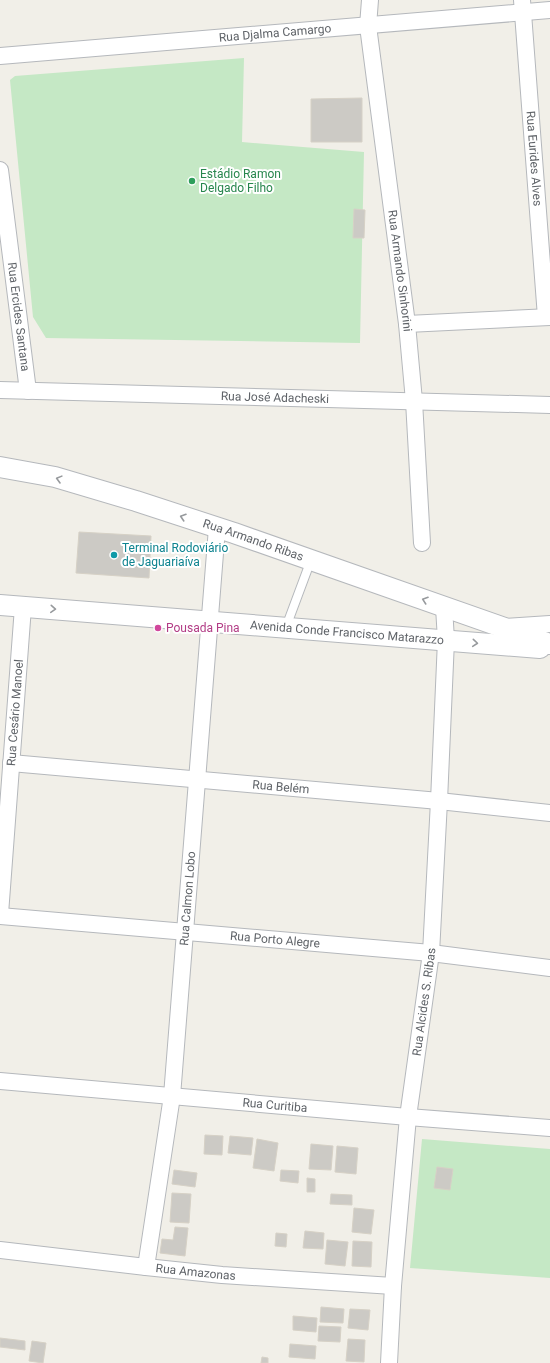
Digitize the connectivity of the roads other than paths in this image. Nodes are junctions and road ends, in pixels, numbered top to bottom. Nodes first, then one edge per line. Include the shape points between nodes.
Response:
1 (370, 0) edge
2 (523, 6) edge
3 (550, 10) edge
4 (368, 26) junction
5 (0, 56) edge
6 (0, 170) edge
7 (5, 248) edge
8 (548, 317) edge
9 (407, 324) junction
10 (0, 390) edge
11 (28, 391) junction
12 (414, 401) junction
13 (550, 404) edge
14 (0, 467) edge
15 (217, 528) junction
16 (422, 543) dead end
17 (311, 560) junction
18 (0, 605) edge
19 (23, 607) junction
20 (444, 607) junction
21 (209, 620) junction
22 (550, 624) edge
23 (286, 627) junction
24 (502, 627) junction
25 (446, 640) junction
26 (550, 644) edge
27 (550, 649) edge
28 (11, 763) junction
29 (197, 779) junction
30 (439, 801) junction
31 (550, 813) edge
32 (0, 915) edge
33 (185, 932) junction
34 (431, 953) junction
35 (550, 968) edge
36 (0, 1081) edge
37 (172, 1096) junction
38 (408, 1117) junction
39 (550, 1128) edge
40 (0, 1250) edge
41 (146, 1267) junction
42 (393, 1286) junction
43 (389, 1363) edge

1 - 4 street, Rua Armando Sinhorini
2 - 3 street, Rua Djalma Camargo
2 - 4 street, Rua Djalma Camargo
2 - 8 street, Rua Eurides Alves
4 - 5 street, Rua Djalma Camargo
4 - 9 street, Rua Armando Sinhorini
6 - 7 street, Rua Ercides Santana
7 - 11 street, Rua Ercides Santana
8 - 9 street
9 - 12 street, Rua Armando Sinhorini
10 - 11 street, Rua José Adacheski
11 - 12 street, Rua José Adacheski
12 - 13 street, Rua José Adacheski
12 - 16 street, Rua Armando Sinhorini
15 -> 14 street, Rua Armando Ribas via 54,477
15 - 17 street, Rua Armando Ribas
15 - 21 street, Rua Calmon Lobo
20 -> 17 street, Rua Armando Ribas
17 - 23 lane
18 - 19 street, Avenida Conde Francisco Matarazzo
19 -> 21 street, Avenida Conde Francisco Matarazzo
19 - 28 street, Rua Cesário Manoel
20 - 24 street, Rua Armando Ribas
20 - 25 street, Rua Alcides S. Ribas
21 - 23 street, Avenida Conde Francisco Matarazzo
21 - 29 street, Rua Calmon Lobo
22 - 24 street, Rua Armando Ribas
23 - 25 street, Avenida Conde Francisco Matarazzo
24 - 26 street, Rua Armando Ribas
25 -> 27 street, Avenida Conde Francisco Matarazzo
25 - 30 street, Rua Alcides S. Ribas
28 - 29 street, Rua Belém
28 - 32 street, Rua Cesário Manoel
29 - 30 street, Rua Belém
29 - 33 street, Rua Calmon Lobo
30 - 31 street, Rua Belém
30 - 34 street, Rua Alcides S. Ribas
32 - 33 street, Rua Porto Alegre
33 - 34 street, Rua Porto Alegre
33 - 37 street, Rua Calmon Lobo
34 - 35 street, Rua Porto Alegre
34 - 38 street, Rua Alcides S. Ribas
36 - 37 street, Rua Curitiba
37 - 38 street, Rua Curitiba
37 - 41 street, Rua Calmon Lobo
38 - 39 street, Rua Curitiba
38 - 42 street, Rua Alcides S. Ribas
40 - 41 street, Rua Amazonas
41 - 42 street, Rua Amazonas via 222,1275
42 - 43 street, Rua Alcides S. Ribas

